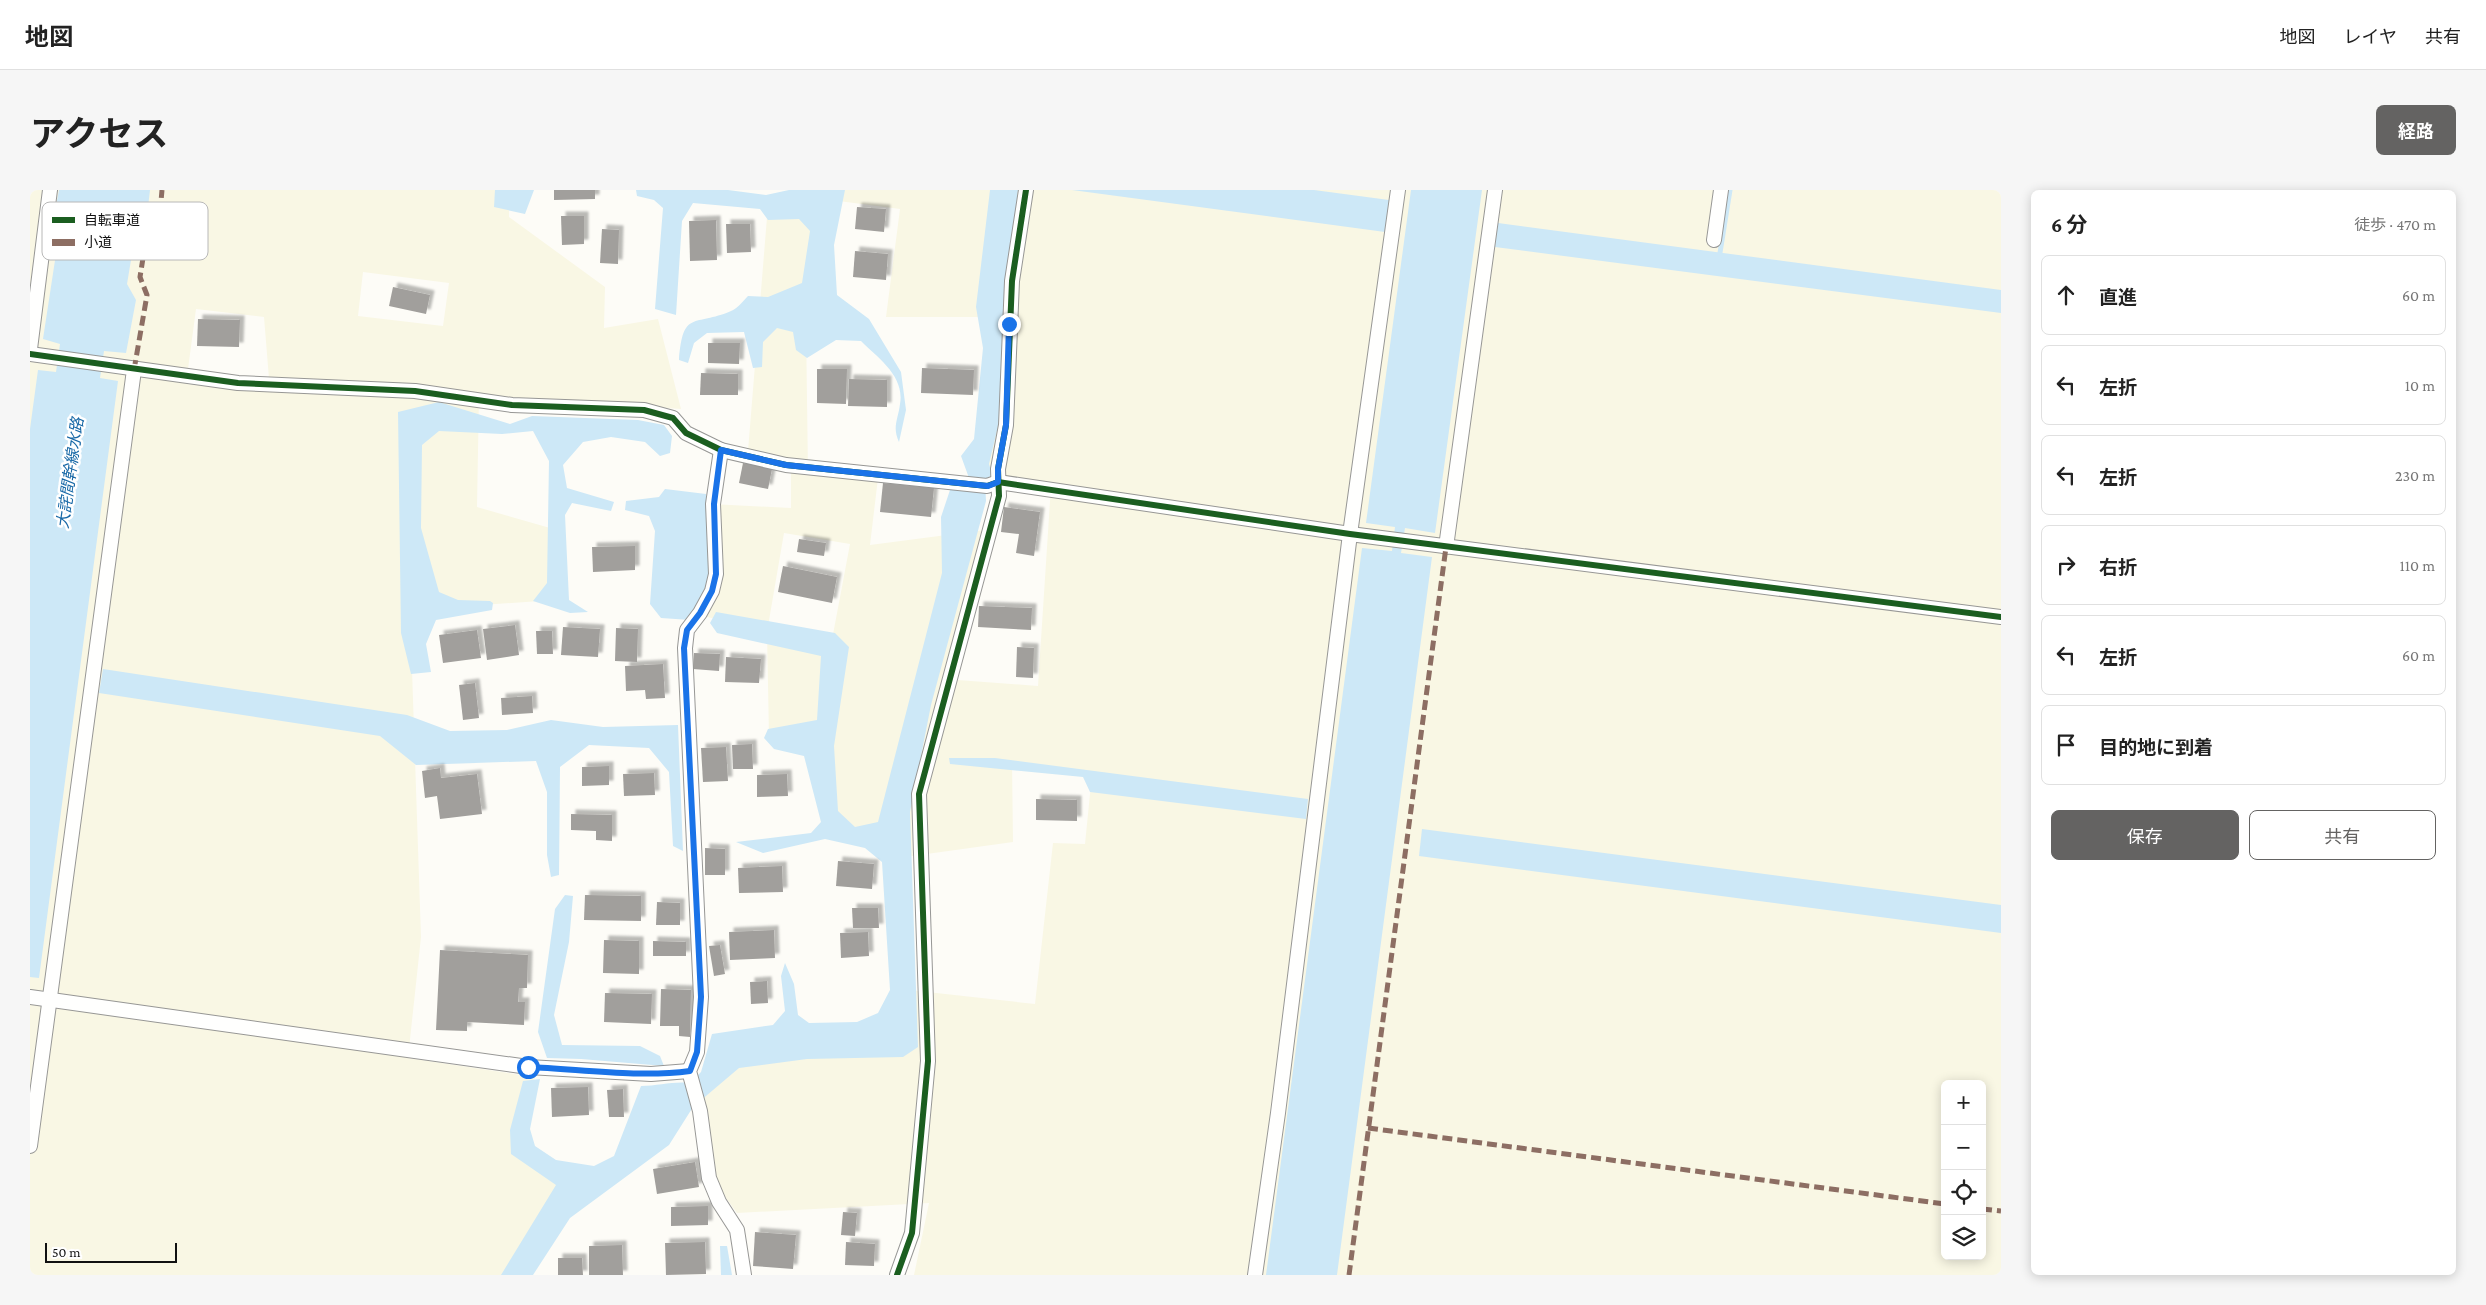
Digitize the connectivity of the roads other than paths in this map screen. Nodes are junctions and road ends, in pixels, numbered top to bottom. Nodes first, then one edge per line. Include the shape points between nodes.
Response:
1 (1026, 190) edge
2 (1398, 190) edge
3 (1495, 190) edge
4 (1721, 190) edge
5 (1714, 240) dead end
6 (42, 254) edge
7 (30, 349) edge
8 (30, 354) edge
9 (134, 370) junction
10 (721, 450) junction
11 (993, 484) junction
12 (1350, 534) junction
13 (1446, 546) junction
14 (2001, 617) edge
15 (30, 997) edge
16 (49, 999) junction
17 (690, 1071) junction
18 (30, 1146) edge
19 (744, 1275) edge
20 (897, 1275) edge
21 (1255, 1275) edge

1 - 11 street via 1012,281 1006,425
2 - 12 street
3 - 13 street
4 - 5 street
6 - 7 street
8 - 9 street
9 - 10 street via 238,384 415,391 512,405 644,410 673,418 686,433
9 - 16 street
10 - 11 street via 786,465
10 - 17 street via 714,504 716,574 712,591 687,630 684,648 701,997 697,1052
11 - 12 street
11 - 20 street via 999,496 920,794 928,1061 912,1233
12 - 13 street
12 - 21 street
13 - 14 street
15 - 16 street
16 - 17 street via 528,1067 651,1074
16 - 18 street
17 - 19 street via 710,1178 719,1202 737,1230

